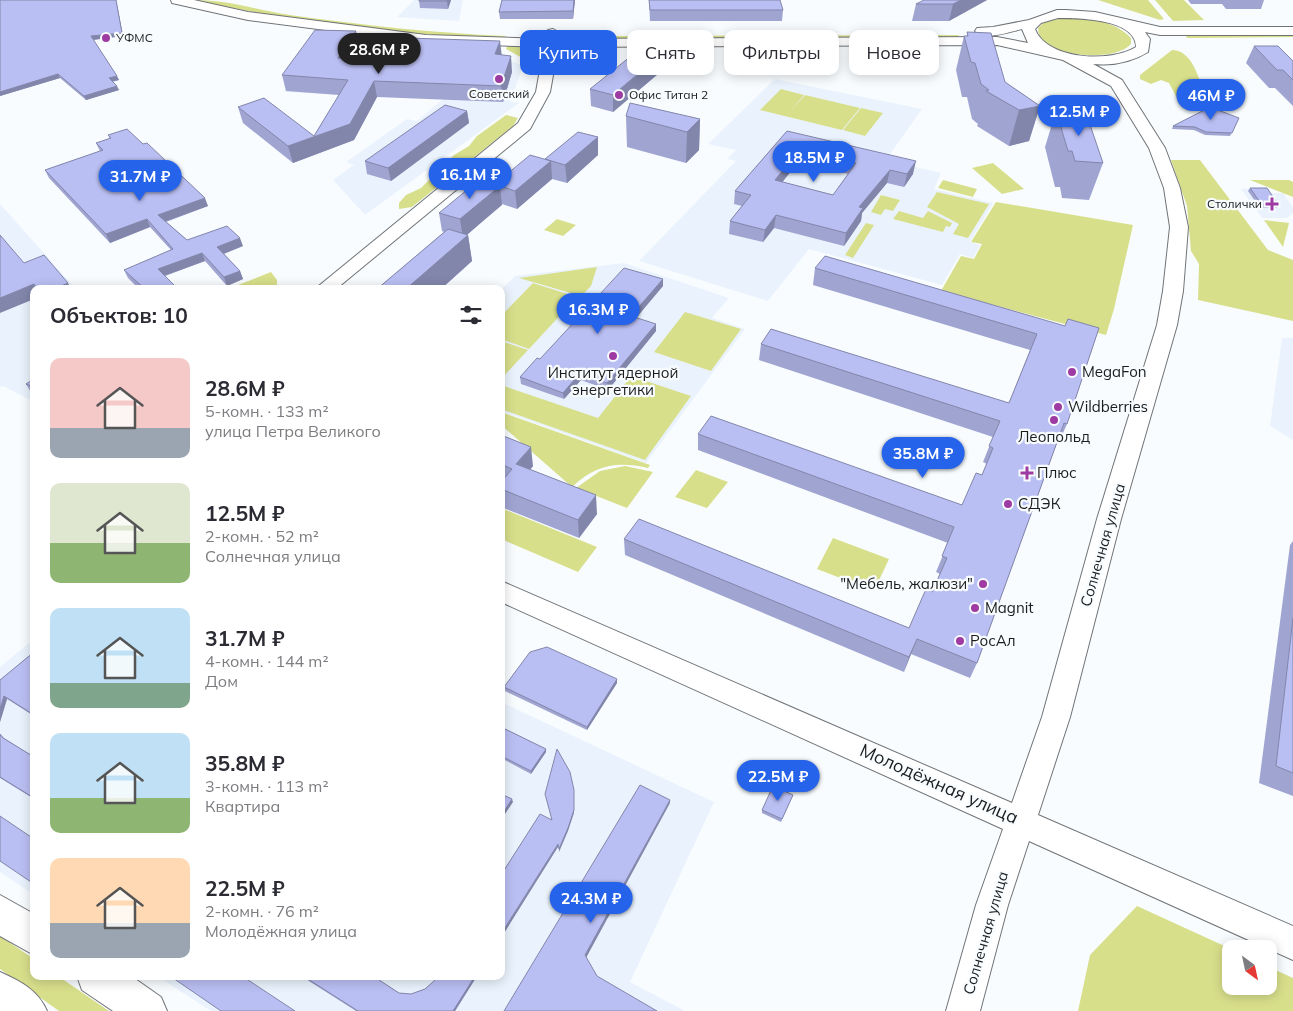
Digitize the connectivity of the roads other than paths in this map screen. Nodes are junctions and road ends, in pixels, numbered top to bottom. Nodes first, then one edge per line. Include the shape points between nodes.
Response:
1 (177, 0) edge
2 (231, 0) edge
3 (1053, 0) edge
4 (1067, 1) edge
5 (1099, 16) junction
6 (1036, 20) junction
7 (1121, 23) junction
8 (1293, 31) edge
9 (520, 36) edge
10 (617, 37) edge
11 (520, 38) edge
12 (617, 38) edge
13 (1293, 40) edge
14 (1052, 52) junction
15 (1137, 53) junction
16 (1066, 56) junction
17 (546, 75) edge
18 (1117, 83) junction
19 (329, 285) edge
20 (505, 593) edge
21 (1021, 821) junction
22 (0, 914) edge
23 (30, 933) edge
24 (1293, 943) edge
25 (102, 980) edge
26 (0, 992) edge
27 (27, 1011) edge
28 (147, 1011) edge
29 (963, 1011) edge

1 - 11 street via 248,16 387,35 426,39
2 - 9 street via 272,10 381,25
3 - 6 street
4 - 5 street
5 - 6 street via 1067,13
5 - 7 street
6 - 10 street via 993,31
6 - 14 street via 1028,32 1031,39
7 - 8 street via 1160,31
7 - 15 street via 1144,40
12 - 14 street via 997,41
13 - 15 street via 1167,40
14 - 16 street
15 - 16 street via 1102,61
15 - 18 street
16 - 18 street
17 - 19 street via 538,105 524,126
18 - 21 street, Солнечная улица via 1157,148 1172,188 1179,227 1173,291 1167,326 1112,510 1056,718
20 - 21 street, Молодёжная улица
21 - 24 street, Молодёжная улица
21 - 29 street, Солнечная улица via 992,905
22 - 23 main road
25 - 28 main road
26 - 27 main road

